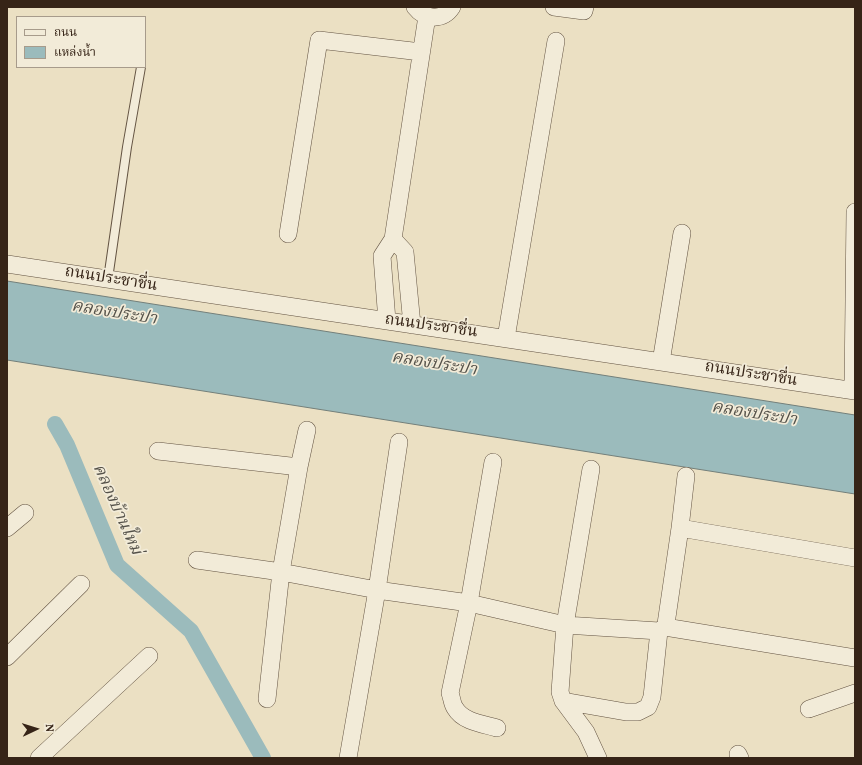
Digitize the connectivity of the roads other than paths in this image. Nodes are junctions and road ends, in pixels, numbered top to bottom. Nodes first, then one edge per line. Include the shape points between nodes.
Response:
1 (452, 7) edge
2 (554, 7) edge
3 (585, 7) edge
4 (421, 12) edge
5 (556, 41) dead end
6 (421, 52) junction
7 (141, 68) edge
8 (855, 212) edge
9 (682, 233) dead end
10 (288, 234) dead end
11 (393, 239) junction
12 (7, 264) edge
13 (108, 279) junction
14 (387, 321) junction
15 (412, 325) junction
16 (506, 338) junction
17 (661, 362) junction
18 (854, 391) edge
19 (307, 430) dead end
20 (399, 442) dead end
21 (158, 451) dead end
22 (493, 462) dead end
23 (299, 467) junction
24 (591, 469) dead end
25 (686, 476) dead end
26 (25, 513) dead end
27 (7, 528) edge
28 (680, 528) junction
29 (855, 558) edge
30 (197, 560) dead end
31 (281, 572) junction
32 (81, 584) dead end
33 (377, 590) junction
34 (469, 603) junction
35 (565, 625) junction
36 (662, 629) junction
37 (149, 656) dead end
38 (7, 657) edge
39 (855, 658) edge
40 (855, 693) edge
41 (267, 699) dead end
42 (563, 701) junction
43 (809, 710) dead end
44 (497, 728) dead end
45 (39, 758) edge
46 (348, 758) edge
47 (598, 758) edge

1 - 4 street via 440,17 433,18
2 - 3 street via 584,10
4 - 6 street
5 - 16 street
6 - 10 street via 319,40
6 - 11 street
7 - 13 lane
8 - 18 street
9 - 17 street
11 - 14 street via 382,256
11 - 15 street via 404,252
12 - 13 street, ถนนประชาชื่น
13 - 14 street, ถนนประชาชื่น
14 - 15 street, ถนนประชาชื่น
15 - 16 street, ถนนประชาชื่น
16 - 17 street, ถนนประชาชื่น
17 - 18 street, ถนนประชาชื่น
19 - 23 street
20 - 33 street
21 - 23 street
22 - 34 street
23 - 31 street
24 - 35 street
25 - 28 street
26 - 27 street
28 - 29 street
28 - 36 street
30 - 31 street
31 - 33 street
31 - 41 street
32 - 38 street
33 - 34 street
33 - 46 street
34 - 35 street
34 - 44 street via 450,693 454,707 461,716
35 - 36 street
35 - 42 street via 560,686
36 - 39 street
36 - 42 street via 652,698 648,707 638,712 626,712
37 - 45 street
40 - 43 street
42 - 47 street via 586,732

